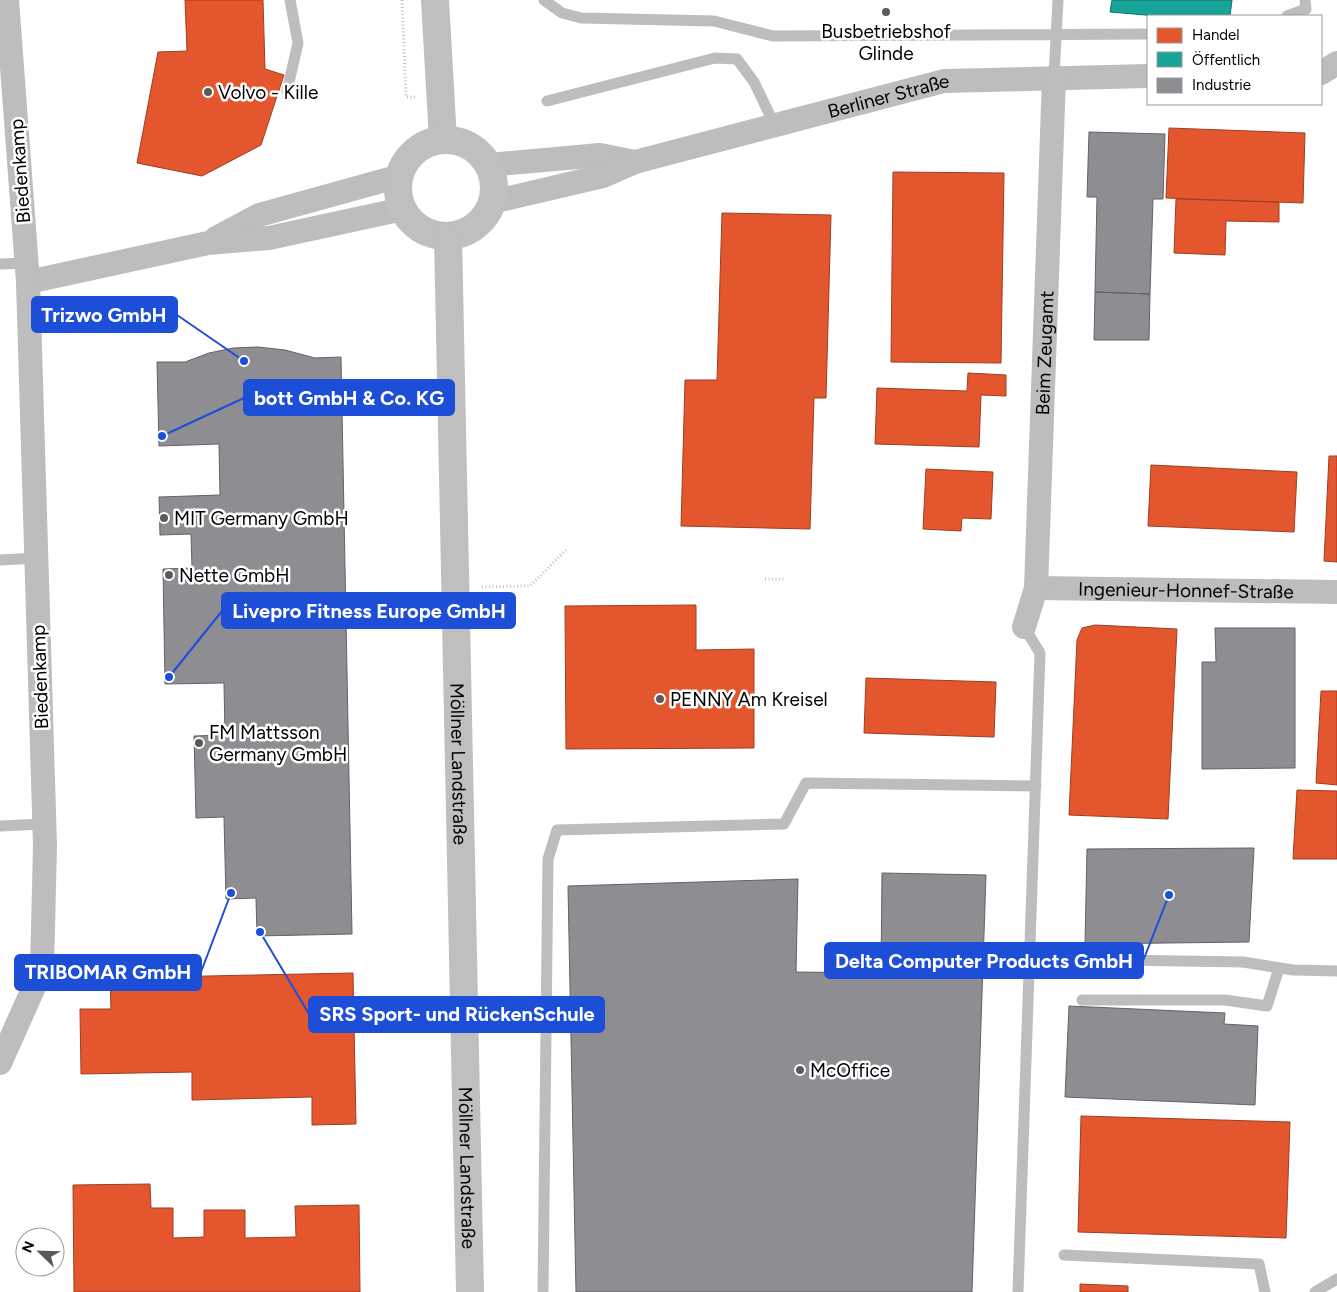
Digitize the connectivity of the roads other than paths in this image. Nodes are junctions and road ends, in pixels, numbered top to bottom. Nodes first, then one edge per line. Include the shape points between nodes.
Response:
1 (8, 0) edge
2 (290, 0) edge
3 (435, 0) edge
4 (544, 0) edge
5 (1058, 0) edge
6 (1305, 0) edge
7 (1290, 15) edge
8 (1147, 34) edge
9 (1056, 36) junction
10 (1337, 64) edge
11 (1322, 72) edge
12 (1147, 76) edge
13 (1054, 77) junction
14 (287, 91) dead end
15 (547, 101) dead end
16 (774, 124) junction
17 (443, 140) junction
18 (635, 162) junction
19 (488, 165) junction
20 (400, 176) junction
21 (492, 202) junction
22 (403, 209) junction
23 (448, 236) junction
24 (208, 243) junction
25 (0, 264) edge
26 (27, 273) junction
27 (36, 558) junction
28 (0, 560) edge
29 (1036, 588) junction
30 (1337, 592) edge
31 (1024, 627) joint
32 (1036, 786) junction
33 (44, 824) junction
34 (0, 826) edge
35 (1056, 959) dead end
36 (1278, 968) junction
37 (1337, 971) edge
38 (1082, 1000) dead end
39 (0, 1063) edge
40 (1064, 1255) dead end
41 (1337, 1279) edge
42 (470, 1292) edge
43 (543, 1292) edge
44 (1018, 1292) edge
45 (1265, 1292) edge
46 (1314, 1292) edge

1 - 26 street, Biedenkamp
2 - 14 lane via 298,43
3 - 17 main road
4 - 9 lane via 562,14 581,18 714,21 773,36
5 - 9 lane
6 - 7 lane via 1306,9
8 - 9 lane
9 - 13 lane
10 - 11 street
12 - 13 street, Berliner Straße
13 - 16 street, Berliner Straße via 944,81
13 - 29 street, Beim Zeugamt
15 - 16 lane via 714,58 738,59 754,82
16 - 18 street, Berliner Straße
17 - 19 main road via 470,146
17 - 20 main road via 428,143 415,151 405,162
18 - 19 street, Berliner Straße via 600,154
18 - 21 street, Berliner Straße via 603,176
19 - 21 main road via 493,177
20 - 22 main road via 398,188
20 - 24 street via 259,215
21 - 23 main road via 475,226
22 - 23 main road via 422,229
22 - 24 street via 269,238
23 - 42 main road, Möllner Landstraße
24 - 26 street
25 - 26 lane
26 - 27 street, Biedenkamp
27 - 28 lane
27 - 33 street, Biedenkamp
29 - 30 street, Ingenieur-Honnef-Straße
29 - 31 street, Beim Zeugamt
31 - 32 lane via 1040,653
32 - 43 lane via 806,783 784,824 557,830 548,859
32 - 44 lane
33 - 34 lane
33 - 39 street, Biedenkamp via 42,969
35 - 36 lane via 1243,962
36 - 37 lane
36 - 38 lane via 1267,1006 1225,1000
40 - 45 lane via 1258,1264
41 - 46 lane

